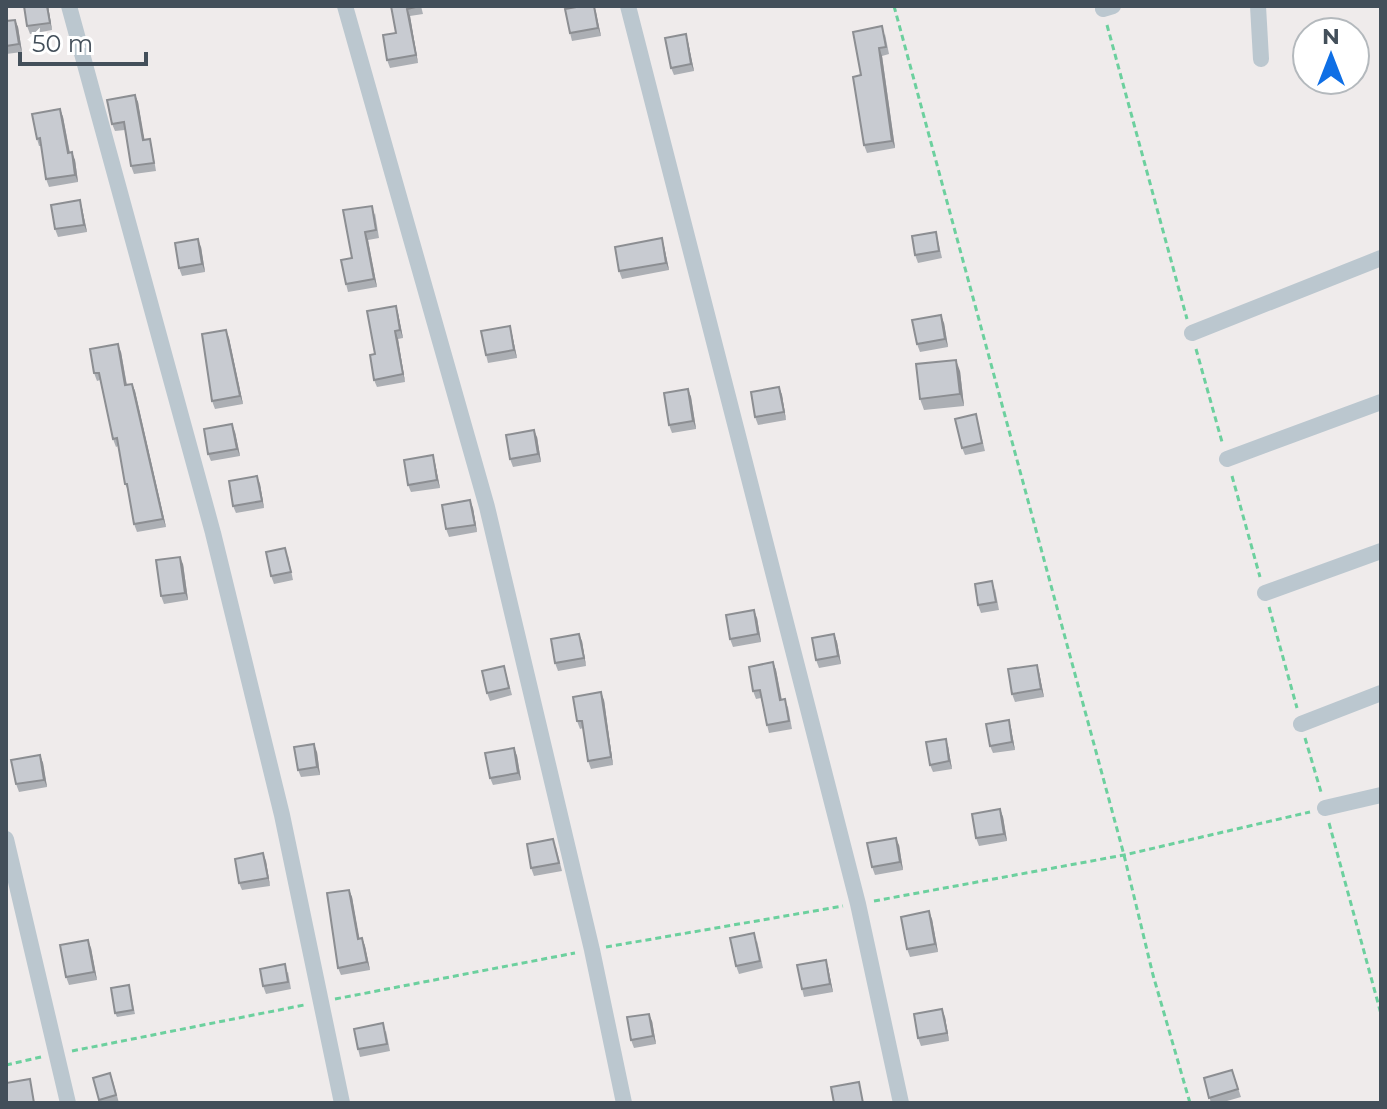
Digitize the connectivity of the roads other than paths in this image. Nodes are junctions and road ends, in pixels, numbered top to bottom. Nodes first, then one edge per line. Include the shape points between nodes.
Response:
1 (69, 6) edge
2 (345, 6) edge
3 (628, 6) edge
4 (1258, 6) edge
5 (1261, 59) dead end
6 (1381, 258) edge
7 (1192, 333) road end
8 (1381, 402) edge
9 (1227, 459) road end
10 (1381, 551) edge
11 (1265, 593) road end
12 (1381, 693) edge
13 (1301, 724) road end
14 (1381, 795) edge
15 (1325, 808) road end
16 (6, 839) edge
17 (68, 1103) edge
18 (342, 1103) edge
19 (624, 1103) edge
20 (901, 1103) edge

1 - 18 street via 213,533 282,815
2 - 19 street via 487,507
3 - 20 street via 858,904
4 - 5 street
6 - 7 street
8 - 9 street
10 - 11 street
12 - 13 street
14 - 15 street
16 - 17 street

